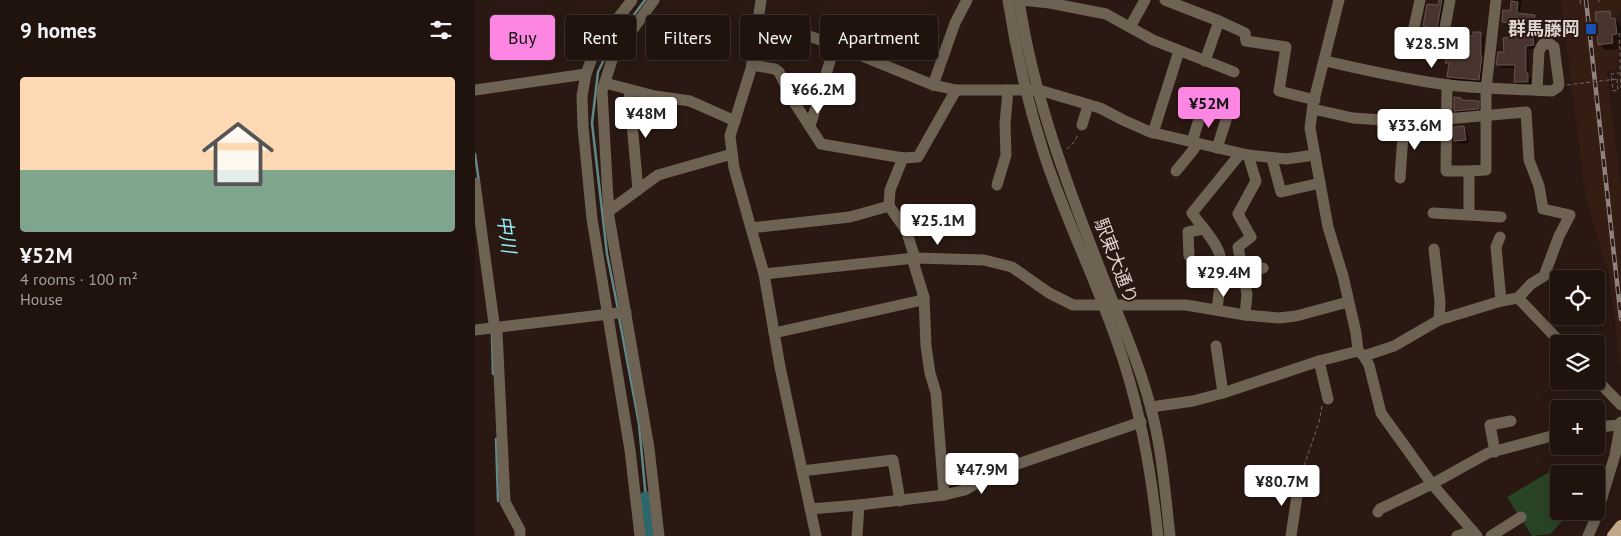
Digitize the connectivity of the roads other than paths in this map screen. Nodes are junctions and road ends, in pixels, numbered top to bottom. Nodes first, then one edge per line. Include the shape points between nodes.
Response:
1 (632, 0) edge
2 (654, 0) edge
3 (761, 0) edge
4 (967, 0) edge
5 (1008, 0) edge
6 (1020, 0) edge
7 (1145, 0) edge
8 (1165, 0) edge
9 (1339, 0) edge
10 (1420, 0) edge
11 (1450, 0) edge
12 (1496, 0) edge
13 (1053, 2) edge
14 (758, 15) edge
15 (1219, 21) junction
16 (1130, 27) junction
17 (1179, 51) junction
18 (753, 60) edge
19 (830, 60) edge
20 (872, 60) edge
21 (1205, 61) junction
22 (1325, 61) junction
23 (752, 65) junction
24 (1234, 72) dead end
25 (587, 74) junction
26 (605, 84) junction
27 (933, 85) junction
28 (1447, 85) junction
29 (1486, 89) junction
30 (475, 90) edge
31 (629, 90) junction
32 (956, 90) junction
33 (1008, 90) junction
34 (1033, 90) junction
35 (1537, 90) dead end
36 (1088, 105) junction
37 (1314, 105) junction
38 (1201, 113) dead end
39 (1486, 115) junction
40 (1227, 117) dead end
41 (1445, 118) junction
42 (735, 121) junction
43 (1404, 121) junction
44 (1082, 124) road end
45 (810, 126) junction
46 (1153, 133) junction
47 (1194, 142) junction
48 (1217, 148) junction
49 (732, 154) junction
50 (1244, 154) junction
51 (1315, 155) junction
52 (903, 158) junction
53 (1272, 158) junction
54 (1176, 171) dead end
55 (1469, 171) junction
56 (1401, 178) dead end
57 (475, 183) edge
58 (1320, 183) junction
59 (997, 185) dead end
60 (638, 190) junction
61 (889, 206) junction
62 (609, 214) junction
63 (1433, 214) dead end
64 (1469, 215) junction
65 (1501, 217) dead end
66 (592, 219) junction
67 (751, 228) junction
68 (1203, 229) junction
69 (1500, 237) dead end
70 (1434, 249) dead end
71 (1189, 256) dead end
72 (913, 258) junction
73 (1263, 268) dead end
74 (1244, 273) junction
75 (764, 274) junction
76 (925, 297) junction
77 (1518, 298) junction
78 (1501, 301) junction
79 (1348, 302) junction
80 (1108, 305) junction
81 (1217, 310) junction
82 (626, 312) junction
83 (607, 314) junction
84 (1245, 315) junction
85 (1439, 320) junction
86 (495, 327) junction
87 (475, 330) edge
88 (774, 333) junction
89 (1553, 335) edge
90 (1216, 346) dead end
91 (1361, 354) junction
92 (1319, 361) junction
93 (1605, 388) edge
94 (1223, 393) junction
95 (1328, 399) road end
96 (1621, 405) edge
97 (1151, 407) junction
98 (1511, 421) dead end
99 (1141, 422) junction
100 (1620, 424) edge
101 (1605, 426) edge
102 (1550, 437) edge
103 (1495, 452) junction
104 (802, 471) junction
105 (1605, 479) edge
106 (1299, 482) road end
107 (1432, 484) junction
108 (944, 495) junction
109 (900, 501) junction
110 (859, 505) junction
111 (810, 509) junction
112 (1378, 512) dead end
113 (1521, 517) dead end
114 (1592, 520) edge
115 (1621, 526) edge
116 (1475, 533) edge
117 (520, 536) edge
118 (640, 536) edge
119 (659, 536) edge
120 (816, 536) edge
121 (857, 536) edge
122 (1158, 536) edge
123 (1170, 536) edge
124 (1291, 536) edge
125 (1457, 536) edge
126 (1491, 536) edge
127 (1588, 536) edge
128 (1613, 536) edge

1 - 25 street via 595,50
2 - 26 street via 613,57
3 - 14 street
4 - 27 street via 955,23
5 - 34 street, 駅東大通り via 1013,36
6 - 13 street
6 - 34 street, 駅東大通り
7 - 16 street
8 - 15 street
9 - 22 street
10 - 11 street via 1413,32 1443,38
12 - 29 street
13 - 16 street via 1106,14
15 - 21 street
15 - 37 street via 1245,33 1246,41 1286,47 1279,91
16 - 17 street
17 - 21 street
17 - 46 street
18 - 23 street
19 - 45 street
20 - 27 street
21 - 24 street
22 - 28 street
22 - 37 street
23 - 42 street
23 - 45 street via 779,72
25 - 30 street
25 - 66 street via 582,96 583,127
26 - 31 street
26 - 62 street via 602,91
27 - 32 street
28 - 29 street
28 - 41 street
29 - 35 street
29 - 39 street
31 - 42 street via 690,101
31 - 60 street
32 - 33 street
32 - 52 street via 918,157
33 - 34 street
33 - 59 street via 1006,156
34 - 36 street
34 - 80 street, 駅東大通り
34 - 80 street, 駅東大通り via 1044,154
36 - 44 street
36 - 46 street
37 - 43 street via 1353,118
37 - 51 street via 1310,128
38 - 47 street
39 - 41 street
39 - 55 street via 1486,170
39 - 77 street via 1526,112 1529,160 1543,209 1570,215 1544,276
40 - 48 street
41 - 43 street
41 - 55 street via 1446,171
42 - 49 street via 730,136
43 - 56 street
45 - 52 street via 821,144
46 - 47 street
47 - 48 street
47 - 54 street via 1194,149
48 - 50 street
49 - 60 street via 658,175
49 - 67 street
50 - 53 street
50 - 68 street via 1192,214
50 - 74 street via 1256,181 1238,214 1251,237 1238,247
51 - 53 street
51 - 58 street
52 - 61 street via 890,190
53 - 58 street via 1281,192
55 - 64 street
57 - 86 street
58 - 79 street via 1328,228
60 - 62 street
61 - 67 street via 850,217
61 - 72 street via 906,230
62 - 66 street
62 - 82 street
63 - 64 street
64 - 65 street
66 - 83 street
67 - 75 street
68 - 71 street via 1188,232
68 - 81 street via 1220,255
69 - 78 street via 1496,247
70 - 85 street
72 - 75 street
72 - 76 street
72 - 80 street via 984,260 1011,267 1073,305
73 - 74 street
74 - 84 street
75 - 88 street
76 - 88 street via 918,302
76 - 108 street via 926,346 929,373 936,393
77 - 78 street
77 - 89 street
78 - 85 street
79 - 84 street via 1295,316
79 - 91 street
80 - 81 street via 1186,305
80 - 97 street, 駅東大通り via 1137,364
80 - 99 street, 駅東大通り
81 - 84 street
82 - 83 street
82 - 119 street via 649,448
83 - 86 street
83 - 118 street via 630,450
85 - 91 street via 1394,346
86 - 87 street
86 - 117 street via 505,502
88 - 104 street
90 - 94 street
91 - 92 street
91 - 107 street via 1369,365 1381,412
92 - 94 street
92 - 95 street
93 - 96 street
94 - 97 street
97 - 123 street, 駅東大通り
98 - 103 street via 1490,425
99 - 108 street via 997,471 965,490
99 - 122 street, 駅東大通り
100 - 101 street
100 - 105 street via 1615,455
102 - 103 street
103 - 107 street
104 - 109 street via 893,460
104 - 111 street
106 - 124 street
107 - 112 street
107 - 116 street
108 - 109 street
109 - 110 street
110 - 111 street
110 - 121 street
111 - 120 street
113 - 126 street
114 - 127 street
115 - 128 main road
116 - 125 street

